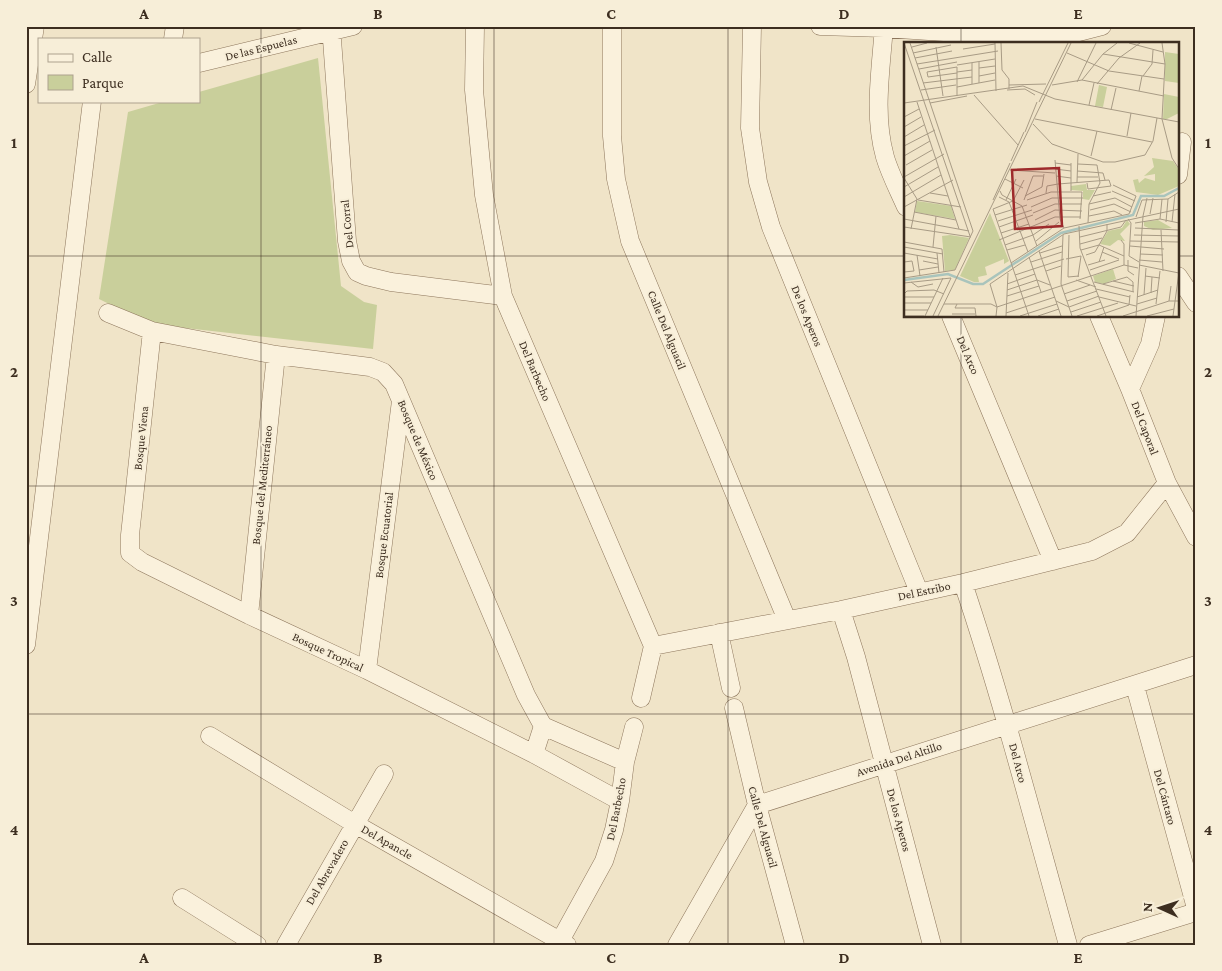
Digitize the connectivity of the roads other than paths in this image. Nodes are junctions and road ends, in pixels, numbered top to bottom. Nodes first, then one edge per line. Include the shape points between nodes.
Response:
1 (34, 26) edge
2 (353, 26) edge
3 (475, 26) edge
4 (612, 26) edge
5 (752, 26) edge
6 (820, 26) edge
7 (1102, 26) edge
8 (884, 27) edge
9 (331, 29) edge
10 (1020, 36) edge
11 (200, 63) edge
12 (26, 84) edge
13 (92, 102) edge
14 (1185, 139) edge
15 (1180, 165) edge
16 (904, 202) edge
17 (1180, 279) edge
18 (503, 296) junction
19 (1196, 303) edge
20 (108, 313) dead end
21 (952, 318) edge
22 (1100, 318) edge
23 (1156, 318) edge
24 (152, 331) junction
25 (276, 355) junction
26 (1130, 389) junction
27 (401, 400) junction
28 (1167, 483) junction
29 (1196, 537) edge
30 (129, 544) joint
31 (1053, 561) junction
32 (963, 583) junction
33 (919, 592) junction
34 (841, 610) junction
35 (249, 615) junction
36 (787, 620) junction
37 (719, 633) junction
38 (26, 645) edge
39 (653, 646) junction
40 (1196, 665) edge
41 (367, 670) junction
42 (1135, 686) junction
43 (731, 688) dead end
44 (641, 698) dead end
45 (734, 708) dead end
46 (1007, 724) junction
47 (544, 726) junction
48 (634, 727) dead end
49 (210, 736) dead end
50 (534, 754) junction
51 (625, 762) junction
52 (884, 765) junction
53 (384, 774) dead end
54 (620, 801) junction
55 (757, 805) junction
56 (355, 824) junction
57 (182, 898) dead end
58 (1196, 910) edge
59 (564, 943) edge
60 (257, 945) edge
61 (286, 945) edge
62 (676, 945) edge
63 (794, 945) edge
64 (932, 945) edge
65 (1068, 945) edge
66 (1089, 945) edge

1 - 12 street
2 - 9 street, De las Espuelas
3 - 18 street, Del Barbecho via 474,90 484,195
4 - 36 street, Calle Del Alguacil via 612,136 616,179 630,241
5 - 33 street, De los Aperos via 750,128 758,182 771,227
6 - 8 street
7 - 10 street via 1067,35
8 - 10 street
8 - 16 street via 878,96 880,128 885,158
9 - 11 street, De las Espuelas
9 - 18 street, Del Corral via 347,241 351,262 357,272 391,282
13 - 38 street
14 - 15 street
17 - 19 street
18 - 39 street, Del Barbecho
20 - 24 street, Bosque de México
21 - 31 street, Del Arco
22 - 26 street, Del Caporal
23 - 26 street via 1150,344
24 - 25 street, Bosque de México
24 - 30 street, Bosque Viena
25 - 27 street, Bosque de México via 370,367 383,372 394,384
25 - 35 street, Bosque del Mediterráneo
26 - 28 street, Del Caporal
27 - 41 street, Bosque Ecuatorial
27 - 47 street, Bosque de México via 526,695
28 - 29 street, Del Caporal
28 - 31 street, Del Estribo via 1127,533 1092,551
30 - 35 street, Bosque Tropical via 130,553 142,562
31 - 32 street, Del Estribo
32 - 33 street, Del Estribo
32 - 46 street, Del Arco
33 - 34 street, Del Estribo
34 - 36 street, Del Estribo
34 - 52 street, De los Aperos
35 - 41 street, Bosque Tropical
36 - 37 street, Del Estribo
37 - 39 street, Del Estribo
37 - 43 street
39 - 44 street
40 - 42 street, Avenida Del Altillo
41 - 50 street, Bosque Tropical
42 - 46 street, Avenida Del Altillo
42 - 58 street, Del Cántaro
45 - 55 street, Calle Del Alguacil
46 - 52 street, Avenida Del Altillo
46 - 65 street, Del Arco
47 - 50 street
47 - 51 street
48 - 51 street, Del Barbecho
49 - 56 street, Del Apancle
50 - 54 street, Bosque Tropical
51 - 54 street, Del Barbecho
52 - 55 street, Avenida Del Altillo
52 - 64 street, De los Aperos
53 - 56 street, Del Abrevadero
54 - 59 street, Del Barbecho via 604,861
55 - 62 street
55 - 63 street, Calle Del Alguacil
56 - 59 street, Del Apancle
56 - 61 street, Del Abrevadero
57 - 60 street
58 - 66 street

